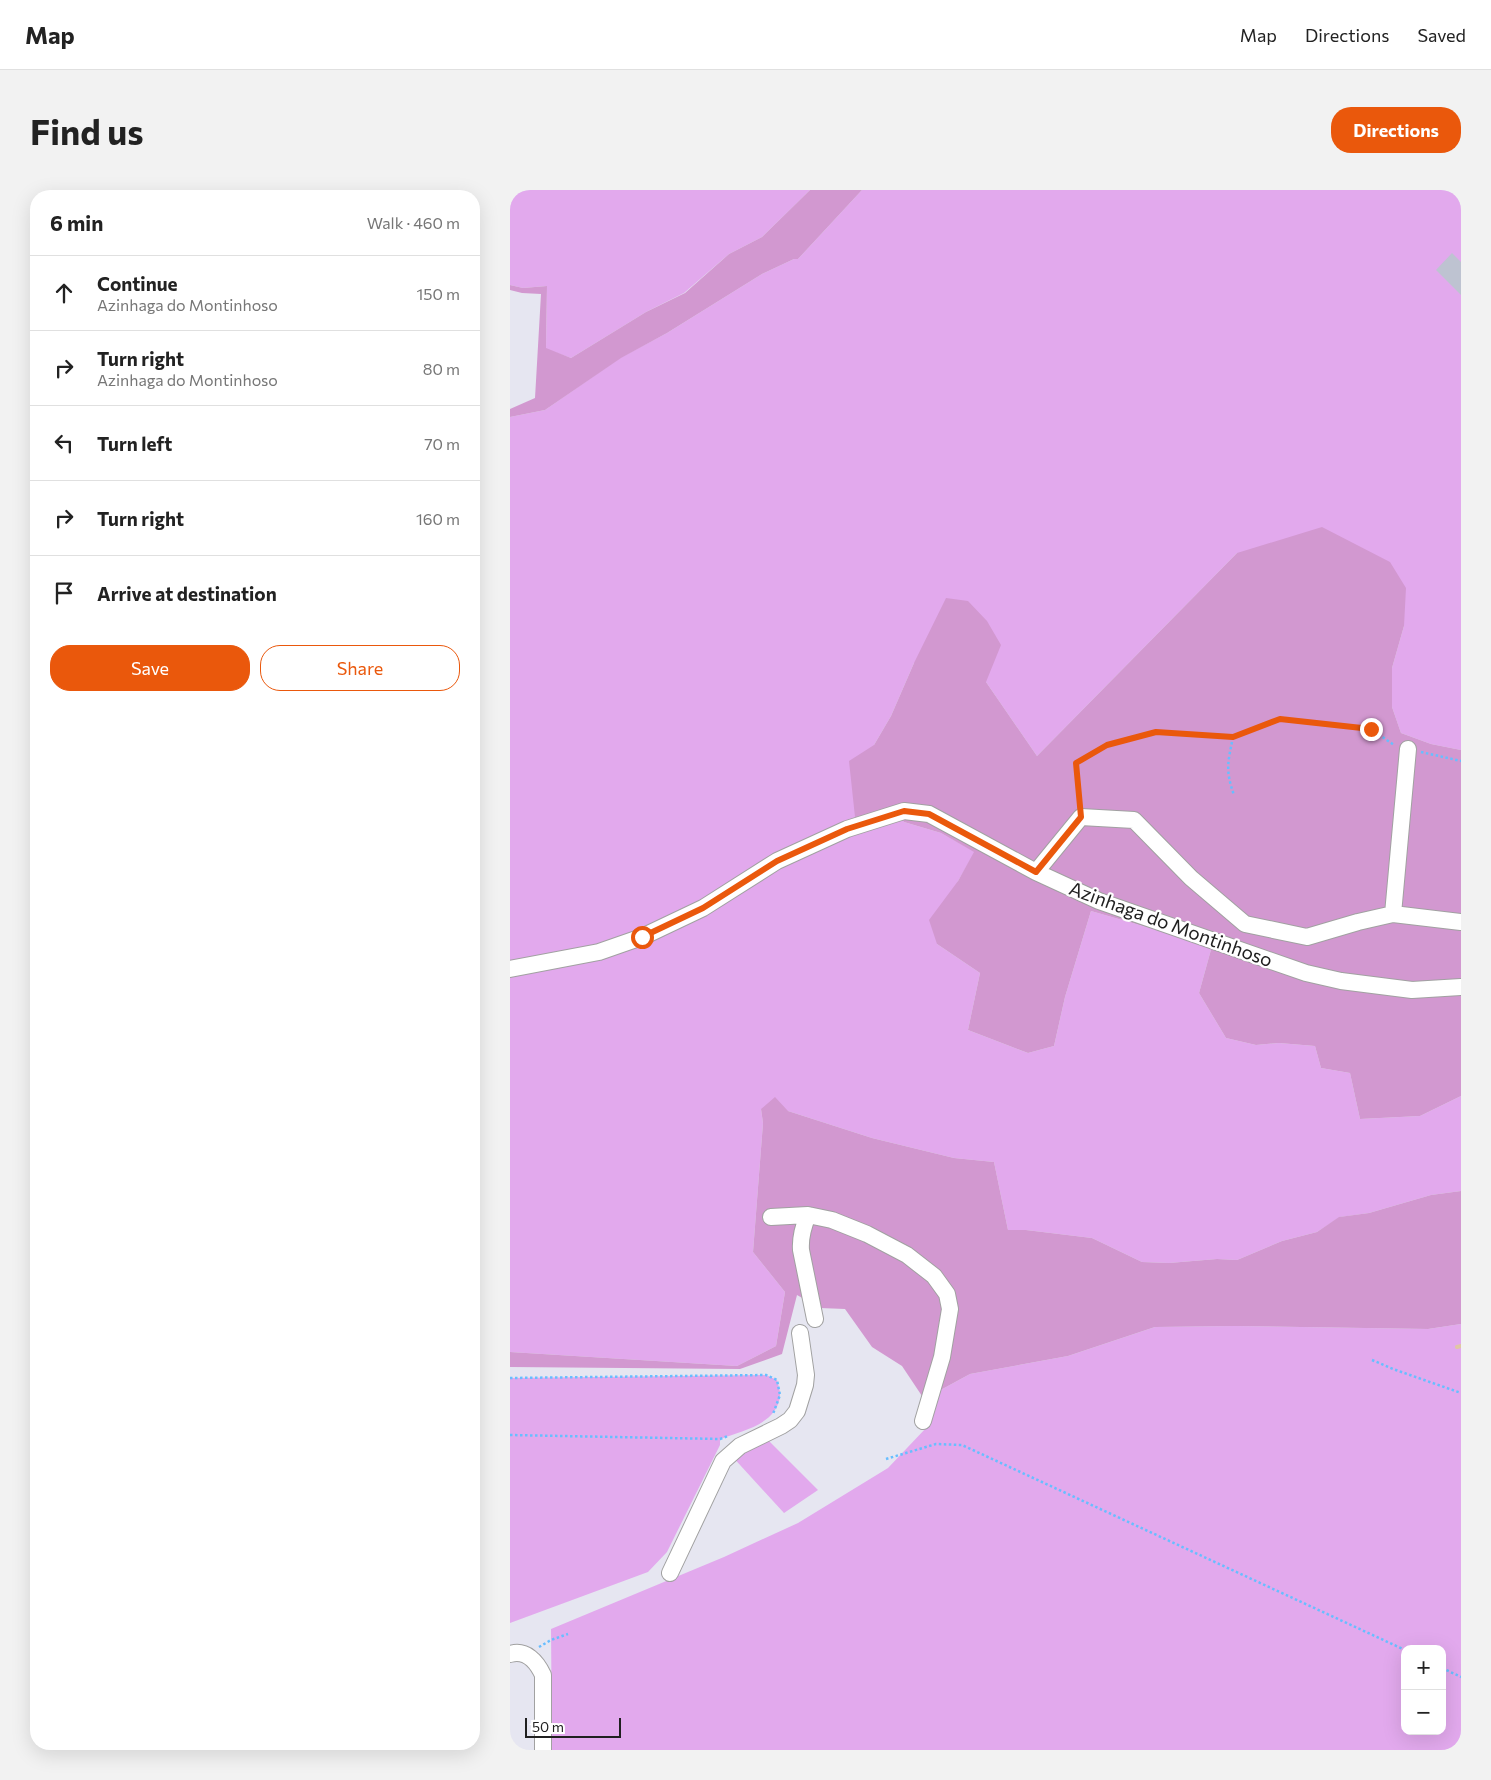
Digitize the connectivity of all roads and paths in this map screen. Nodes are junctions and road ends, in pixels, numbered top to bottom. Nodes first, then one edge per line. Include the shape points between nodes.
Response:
1 (1233, 737) junction
2 (1408, 749) junction
3 (1461, 761) edge
4 (1234, 795) dead end
5 (1081, 817) junction
6 (1036, 872) junction
7 (1393, 914) junction
8 (1461, 922) edge
9 (510, 968) edge
10 (1461, 987) edge
11 (808, 1215) junction
12 (771, 1217) dead end
13 (815, 1320) dead end
14 (800, 1333) dead end
15 (1372, 1360) dead end
16 (510, 1378) edge
17 (1461, 1393) edge
18 (766, 1418) dead end
19 (923, 1420) dead end
20 (736, 1434) dead end
21 (510, 1435) edge
22 (886, 1459) dead end
23 (670, 1573) dead end
24 (568, 1634) dead end
25 (1401, 1648) edge
26 (510, 1654) edge
27 (527, 1655) junction
28 (1446, 1670) edge
29 (1461, 1677) edge
30 (543, 1750) edge

1 - 2 path via 1280,719 1371,729 1398,748
1 - 4 path via 1227,766
1 - 5 path via 1156,732 1107,745 1076,763
2 - 3 path
2 - 7 street
5 - 6 street
5 - 7 street via 1134,820 1191,878 1245,924 1307,937
6 - 9 street, Azinhaga do Montinhoso via 929,814 904,811 847,829 777,861 703,908 642,937 599,952
6 - 10 street, Azinhaga do Montinhoso via 1099,901 1306,972 1341,981 1412,990
7 - 8 street
11 - 12 street
11 - 13 street via 800,1244
11 - 19 street via 832,1220 867,1234 907,1256 934,1276 947,1294 950,1309 947,1332
14 - 23 street via 806,1375 797,1410 790,1420 740,1446 723,1461
15 - 17 path
16 - 18 path via 766,1375 777,1380 780,1396 774,1413
20 - 21 path via 720,1439
22 - 25 path via 936,1444 962,1445
24 - 27 path
26 - 27 street
27 - 30 street via 537,1664 542,1675
28 - 29 path

